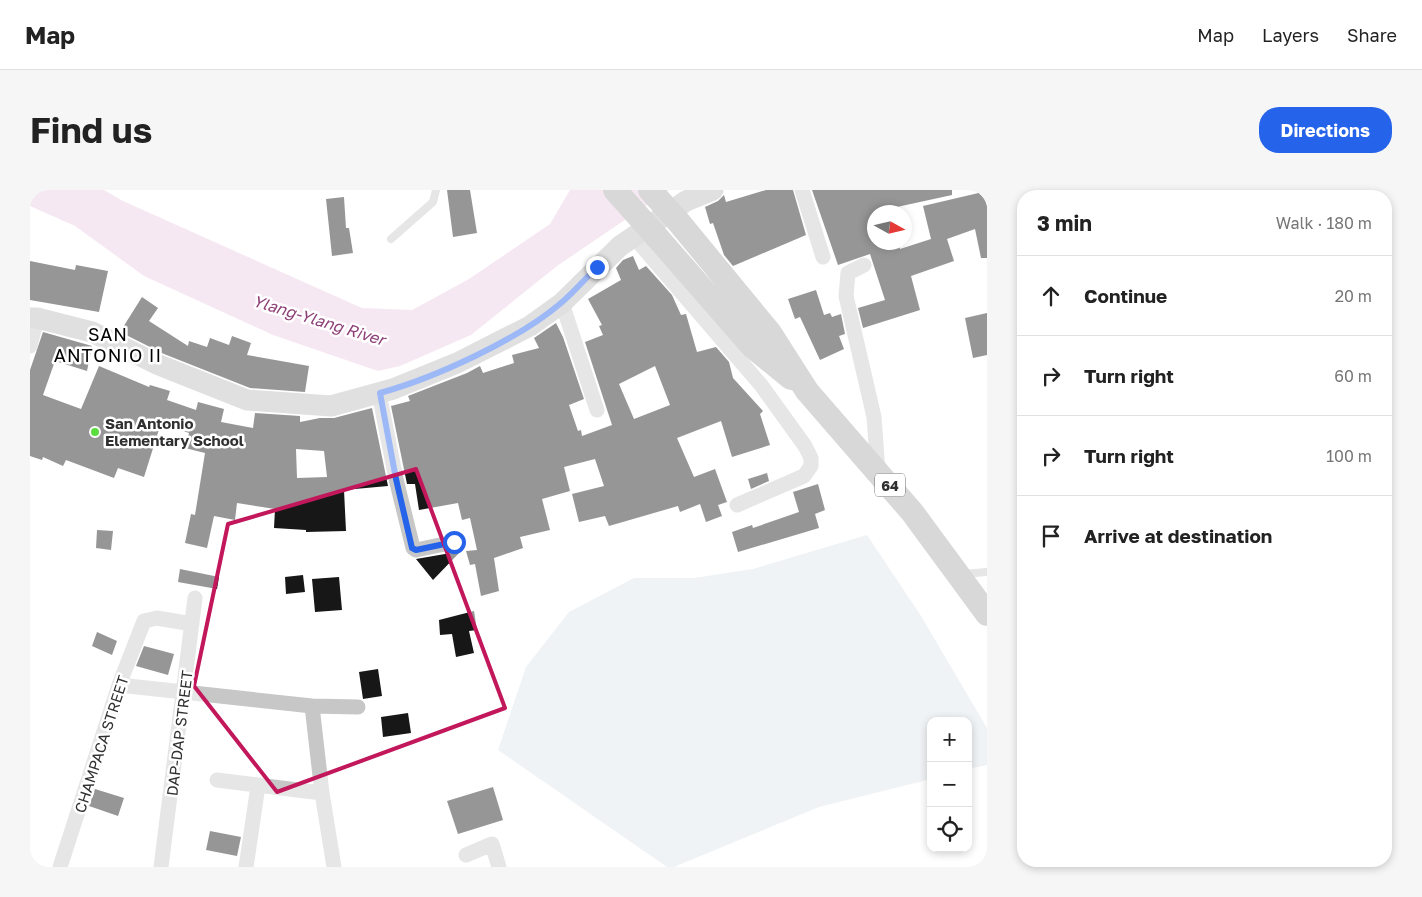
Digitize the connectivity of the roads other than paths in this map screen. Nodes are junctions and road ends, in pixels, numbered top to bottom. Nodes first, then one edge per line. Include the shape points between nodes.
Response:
1 (436, 190) edge
2 (615, 190) edge
3 (650, 190) edge
4 (713, 190) edge
5 (802, 190) edge
6 (645, 236) junction
7 (391, 239) dead end
8 (823, 257) dead end
9 (864, 265) dead end
10 (562, 302) junction
11 (33, 318) edge
12 (30, 346) edge
13 (807, 391) junction
14 (380, 393) junction
15 (597, 410) dead end
16 (878, 471) junction
17 (737, 504) dead end
18 (454, 542) dead end
19 (987, 572) edge
20 (959, 575) junction
21 (196, 598) dead end
22 (987, 614) edge
23 (192, 624) junction
24 (119, 685) junction
25 (185, 694) junction
26 (312, 706) junction
27 (358, 707) dead end
28 (217, 780) dead end
29 (258, 786) junction
30 (322, 793) junction
31 (466, 855) dead end
32 (60, 867) edge
33 (161, 867) edge
34 (246, 867) edge
35 (334, 867) edge
36 (499, 867) edge

1 - 7 lane via 434,202
2 - 6 main road, 64, bridge
3 - 13 main road, 64, bridge via 770,333
4 - 6 street via 686,201
5 - 8 street
6 - 10 street via 620,246
6 - 13 main road, 64 via 753,347
6 - 17 street via 761,385 806,446 811,458 811,466 804,476
9 - 16 street via 848,273 846,296 874,417
10 - 14 street via 530,326 498,344
10 - 15 street
11 - 12 street
11 - 14 street via 92,332 159,365 247,400 331,406
13 - 16 main road, 64
14 - 18 street via 412,548 416,550
16 - 20 main road, 64
19 - 20 lane
20 - 22 main road, 64
21 - 23 street, DAP-DAP STREET
23 - 24 street, CHAMPACA STREET via 157,618 144,621
23 - 25 street, DAP-DAP STREET
24 - 25 street
24 - 32 street, CHAMPACA STREET
25 - 26 street
25 - 33 street, DAP-DAP STREET
26 - 27 street
26 - 30 street
28 - 29 street
29 - 30 street
29 - 34 street
30 - 35 street
31 - 36 street via 492,844

